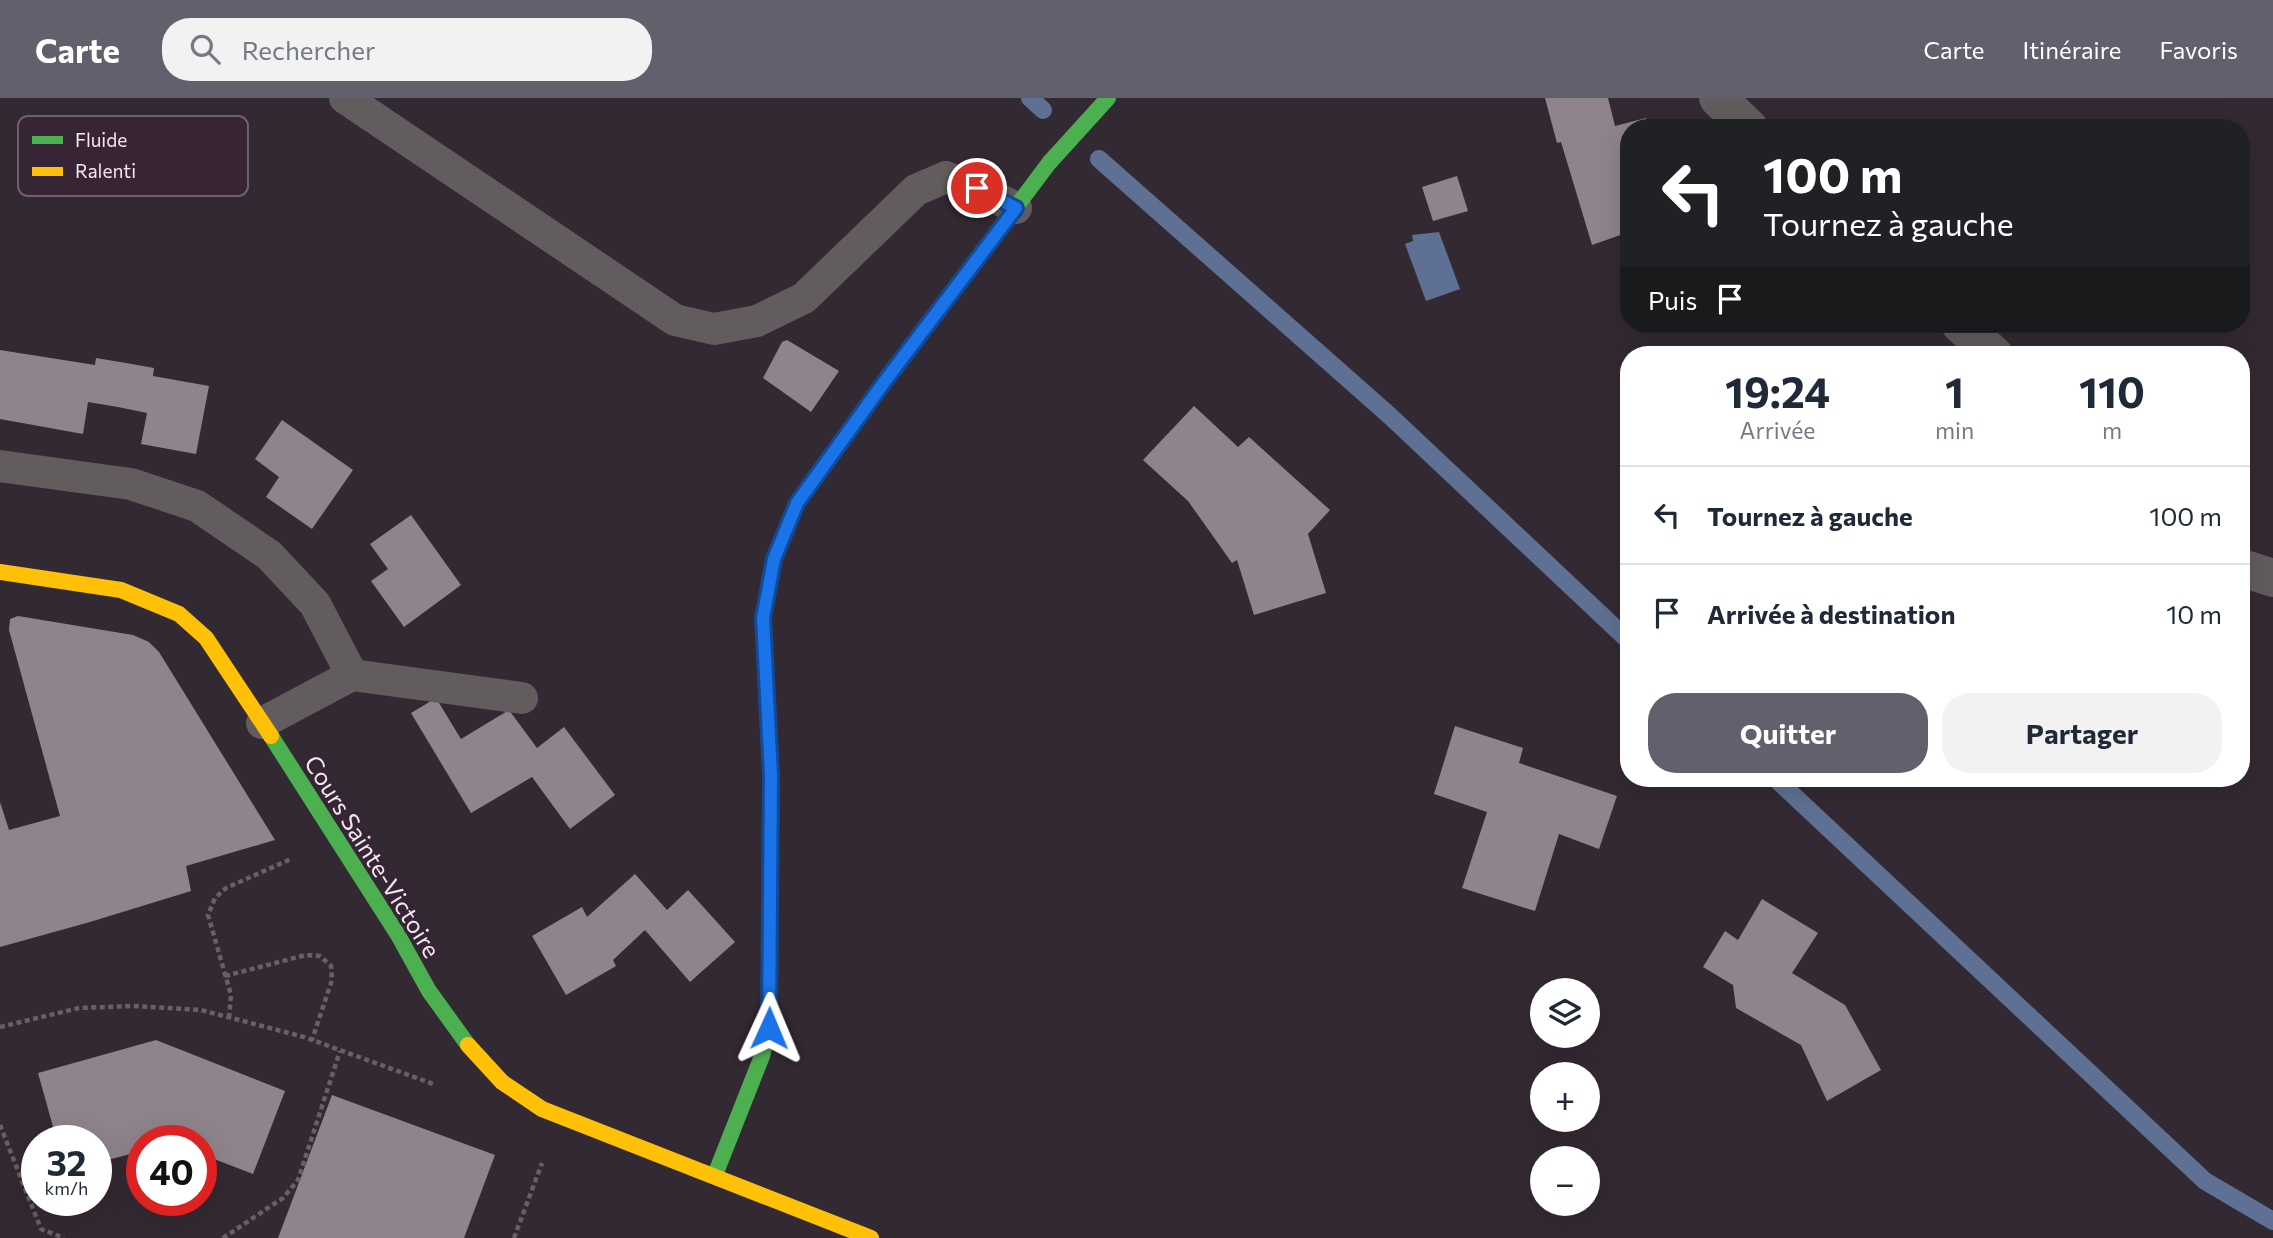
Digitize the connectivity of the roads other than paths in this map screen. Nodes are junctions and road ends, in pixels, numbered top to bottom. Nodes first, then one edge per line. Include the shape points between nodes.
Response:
1 (345, 98) edge
2 (1108, 98) edge
3 (1717, 98) edge
4 (1739, 119) edge
5 (1016, 208) junction
6 (1970, 333) edge
7 (1984, 346) edge
8 (0, 466) edge
9 (2250, 571) edge
10 (0, 572) edge
11 (2273, 578) edge
12 (352, 675) junction
13 (522, 698) dead end
14 (262, 723) junction
15 (715, 1175) junction
16 (871, 1238) edge

1 - 5 lane via 675,320 715,329 757,321 804,298 916,190 946,177
2 - 5 street via 1049,163
3 - 4 street
5 - 15 street via 797,503 774,559 763,618 771,775 769,1028
6 - 7 street
8 - 12 lane via 131,484 197,506 270,555 315,604
9 - 11 street
10 - 14 street, Cours Sainte-Victoire via 121,590 179,614 206,638
12 - 13 lane
12 - 14 lane
14 - 15 street, Cours Sainte-Victoire via 429,991 459,1035 502,1082 542,1109
15 - 16 street, Cours Sainte-Victoire

